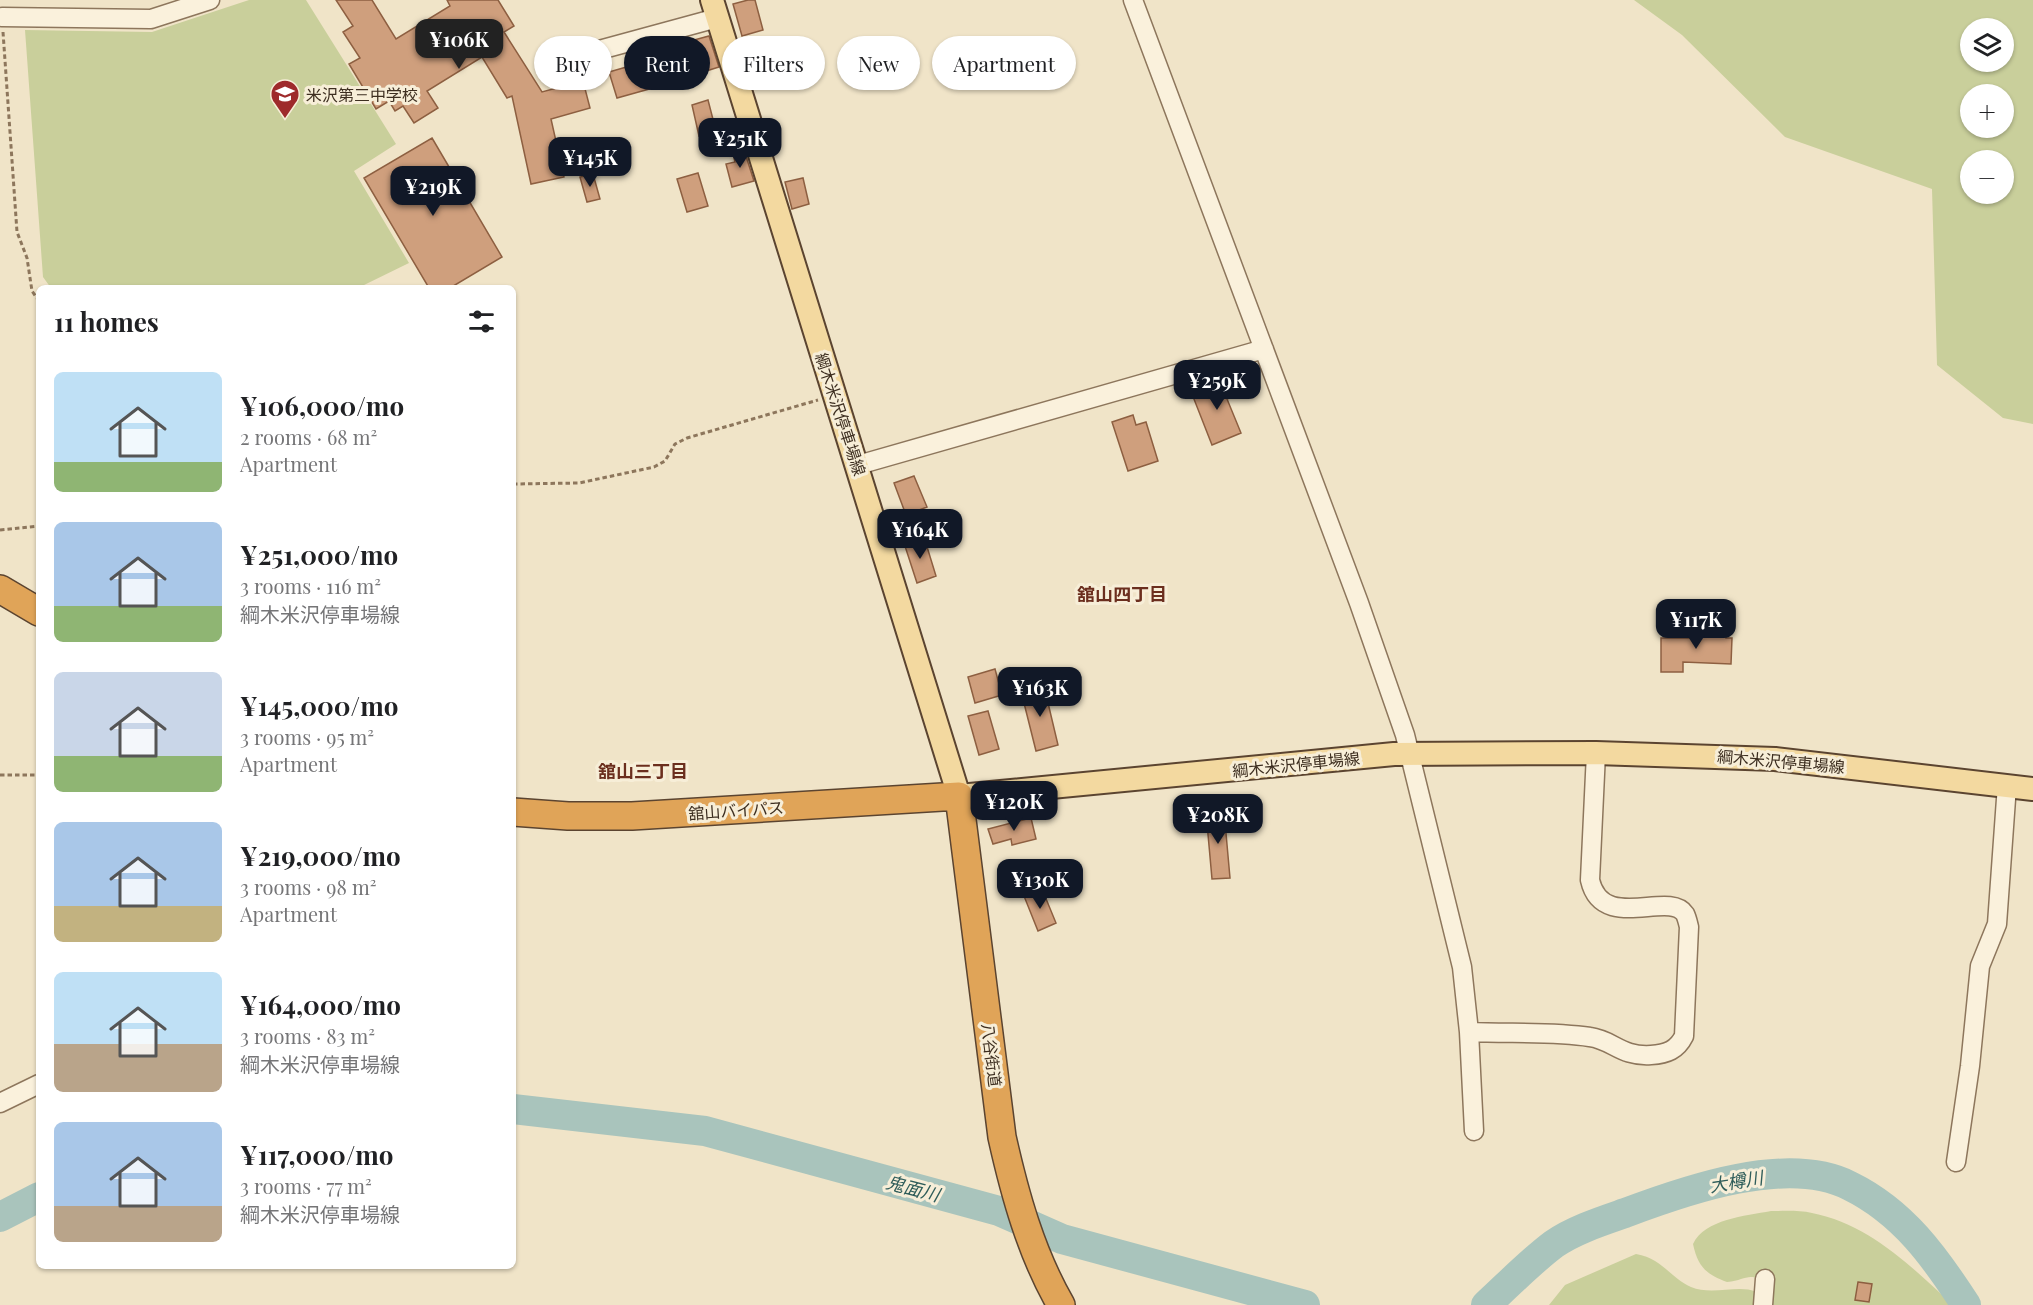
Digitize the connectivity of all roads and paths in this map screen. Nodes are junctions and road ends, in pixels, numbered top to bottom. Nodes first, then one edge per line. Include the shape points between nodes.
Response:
1 (210, 0) edge
2 (1134, 0) edge
3 (714, 5) edge
4 (2, 17) joint
5 (612, 41) edge
6 (36, 297) edge
7 (1264, 349) junction
8 (834, 395) junction
9 (858, 465) junction
10 (516, 484) edge
11 (36, 526) edge
12 (0, 530) edge
13 (0, 589) edge
14 (36, 610) edge
15 (1596, 753) junction
16 (1410, 756) junction
17 (0, 775) edge
18 (36, 775) edge
19 (2007, 785) junction
20 (2033, 789) edge
21 (959, 796) junction
22 (516, 812) edge
23 (1469, 1032) junction
24 (36, 1085) edge
25 (0, 1103) edge
26 (1474, 1131) dead end
27 (1956, 1162) dead end
28 (1765, 1279) dead end
29 (1061, 1305) edge
30 (1763, 1305) edge

1 - 4 street via 151,19
2 - 7 street
3 - 5 street
3 - 8 main road, 綱木米沢停車場線
4 - 6 path via 16,232
7 - 9 street
7 - 16 street via 1359,603
8 - 9 main road, 綱木米沢停車場線
8 - 10 path via 687,438 675,444 666,460 654,467 579,483
9 - 21 main road, 綱木米沢停車場線
11 - 12 path
13 - 14 highway
15 - 16 main road, 綱木米沢停車場線
15 - 19 main road, 綱木米沢停車場線 via 1775,759
15 - 23 street via 1592,890 1606,905 1680,909 1686,915 1689,927 1684,1036 1671,1052 1650,1055 1630,1054 1592,1037
16 - 21 main road, 綱木米沢停車場線 via 1359,757
16 - 23 street via 1462,967
17 - 18 path
19 - 20 main road, 綱木米沢停車場線
19 - 27 street via 1996,924 1980,966
21 - 22 highway, 舘山バイパス via 632,816
21 - 29 highway, 八谷街道 via 1002,1137 1030,1238
23 - 26 street
24 - 25 street
28 - 30 street

